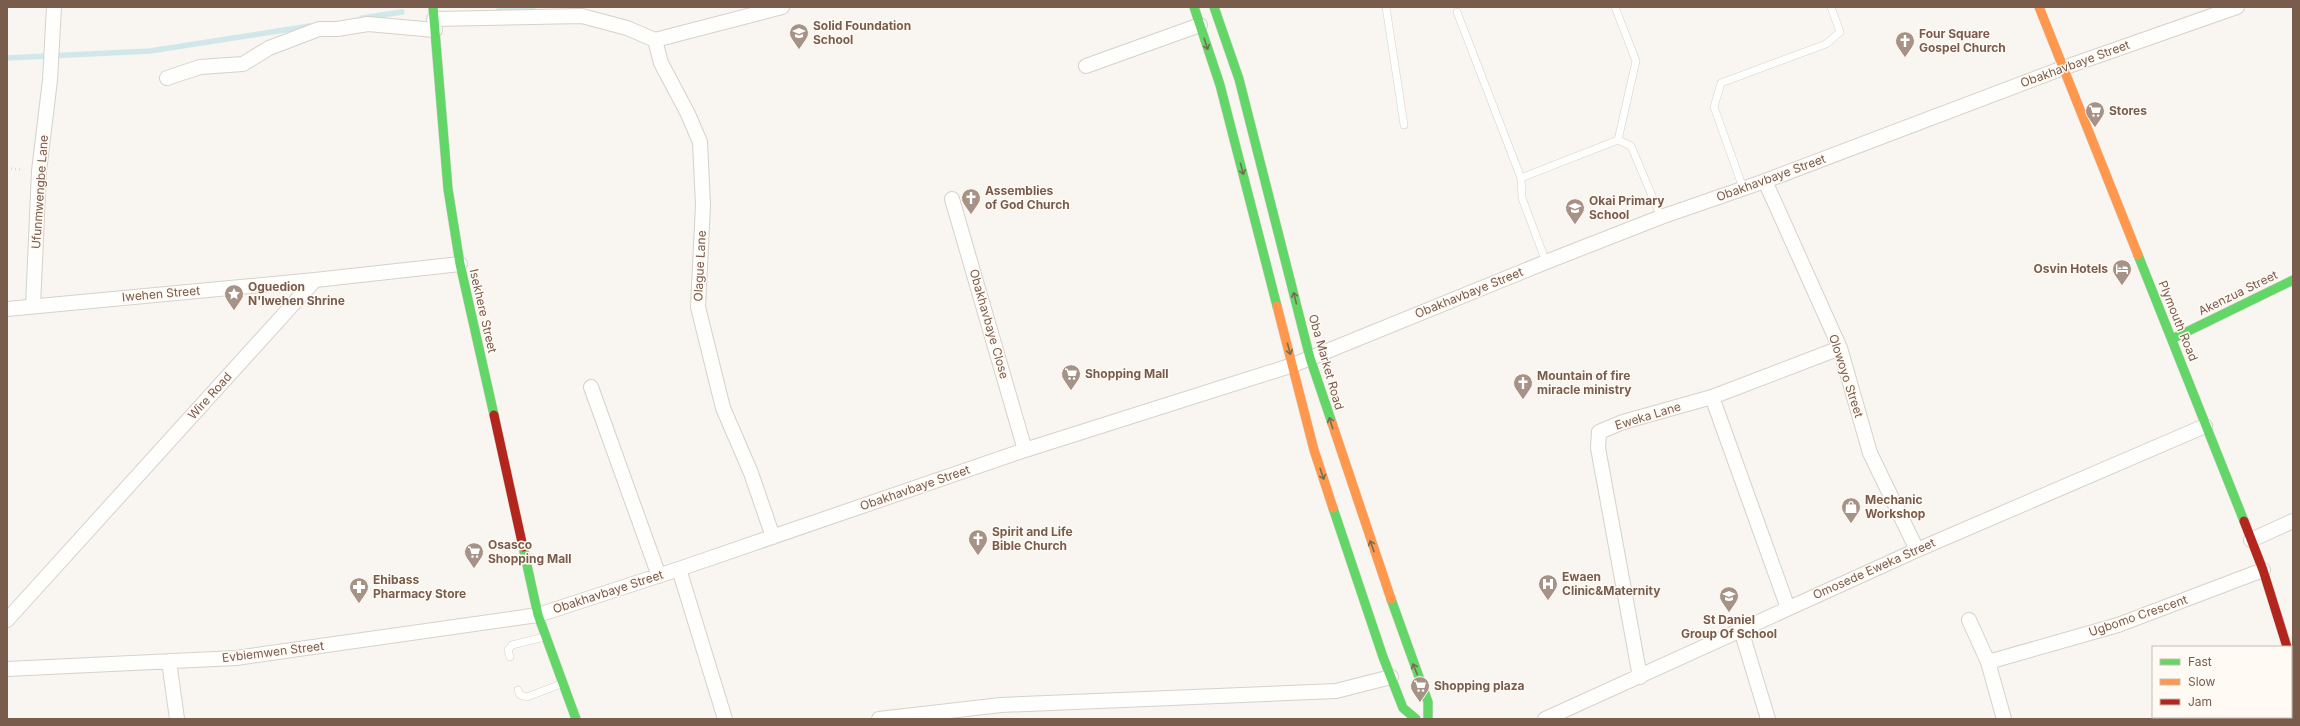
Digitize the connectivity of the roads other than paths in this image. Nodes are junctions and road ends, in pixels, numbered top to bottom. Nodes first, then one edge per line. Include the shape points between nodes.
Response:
1 (782, 7) edge
2 (1194, 7) edge
3 (1214, 7) edge
4 (1386, 7) edge
5 (1615, 7) edge
6 (1831, 7) edge
7 (2039, 7) edge
8 (2237, 7) edge
9 (54, 11) edge
10 (1457, 12) dead end
11 (434, 19) edge
12 (1200, 25) junction
13 (655, 40) junction
14 (1086, 66) dead end
15 (2063, 68) junction
16 (167, 78) dead end
17 (1404, 125) dead end
18 (1618, 140) junction
19 (1521, 178) junction
20 (1764, 181) junction
21 (1743, 188) junction
22 (952, 199) dead end
23 (1662, 217) junction
24 (1546, 262) junction
25 (460, 264) junction
26 (315, 280) junction
27 (2293, 280) edge
28 (33, 306) junction
29 (7, 309) edge
30 (2172, 338) junction
31 (1840, 348) junction
32 (1310, 358) junction
33 (1293, 365) junction
34 (591, 387) dead end
35 (1712, 397) junction
36 (2205, 426) junction
37 (1025, 450) junction
38 (2293, 521) edge
39 (773, 537) junction
40 (2251, 540) junction
41 (1917, 550) junction
42 (679, 569) junction
43 (2263, 570) junction
44 (659, 576) junction
45 (1788, 608) junction
46 (538, 615) junction
47 (7, 620) edge
48 (1969, 620) dead end
49 (1742, 630) junction
50 (547, 636) junction
51 (2288, 646) edge
52 (510, 657) dead end
53 (170, 661) junction
54 (1988, 662) junction
55 (7, 669) edge
56 (1391, 677) junction
57 (1640, 677) junction
58 (563, 683) junction
59 (518, 690) dead end
60 (1403, 708) junction
61 (177, 719) edge
62 (576, 719) edge
63 (725, 719) edge
64 (879, 719) edge
65 (1401, 719) edge
66 (1416, 719) edge
67 (1428, 719) edge
68 (1545, 719) edge
69 (1768, 719) edge
70 (2004, 719) edge

1 - 13 street
2 - 12 street
32 -> 3 street, Oba Market Road via 1239,79
4 - 17 lane
5 - 18 lane via 1636,61
6 - 21 lane via 1840,32 1826,44 1721,83 1714,107
7 - 15 street, Plymouth Road
8 - 15 street, Obakhavbaye Street
9 - 28 street, Ufunmwengbe Lane via 50,80 40,171
10 - 19 lane
11 - 13 street via 582,16 628,28
11 - 16 street via 319,29 269,48 243,64 200,67
11 - 25 street, Isekhere Street via 448,189
12 - 14 street
12 -> 33 street via 1220,84
13 - 39 street, Olague Lane via 660,63 700,142 703,205 698,306 723,408 751,473
15 - 20 street, Obakhavbaye Street
15 - 30 street, Plymouth Road
18 - 19 lane
18 - 23 lane via 1631,146
19 - 24 lane via 1522,198
20 - 21 street, Obakhavbaye Street
20 - 31 street, Olowoyo Street
21 - 23 street, Obakhavbaye Street
22 - 37 street, Obakhavbaye Close
23 - 24 street, Obakhavbaye Street
24 - 32 street, Obakhavbaye Street
25 - 26 street
25 - 46 street, Isekhere Street
26 - 28 street, Iwehen Street
26 - 47 street, Wire Road
27 - 30 street, Akenzua Street
28 - 29 street, Iwehen Street
30 - 36 street, Plymouth Road
31 - 35 street, Eweka Lane
31 - 41 street, Olowoyo Street via 1870,453
32 - 33 street, Obakhavbaye Street
67 -> 32 street, Oba Market Road via 1428,702 1404,641
33 - 37 street, Obakhavbaye Street
33 -> 56 street via 1314,450
34 - 44 street
35 - 45 street
35 - 57 street, Eweka Lane via 1623,422 1599,432 1598,448
36 - 40 street, Plymouth Road
36 - 41 street, Omosede Eweka Street
37 - 39 street, Obakhavbaye Street
38 - 40 street
39 - 42 street, Obakhavbaye Street
40 - 43 street, Plymouth Road
41 - 45 street, Omosede Eweka Street
42 - 44 street, Obakhavbaye Street
42 - 63 street
43 - 51 street, Plymouth Road
43 - 54 street, Ugbomo Crescent via 2118,625
44 - 46 street, Obakhavbaye Street
45 - 49 street, Omosede Eweka Street
46 - 50 street, Isekhere Street
46 - 53 street, Evbiemwen Street via 236,658
48 - 54 street
49 - 57 street, Omosede Eweka Street
49 - 69 street
50 - 52 lane via 512,645 508,650
50 - 58 street, Isekhere Street
53 - 55 street, Evbiemwen Street
53 - 61 street
54 - 70 street
56 - 60 street
56 - 64 street via 1336,691 1001,705
57 - 68 street, Omosede Eweka Street
58 - 59 lane via 527,697 520,695
58 - 62 street, Isekhere Street
60 - 65 street
60 - 66 street

